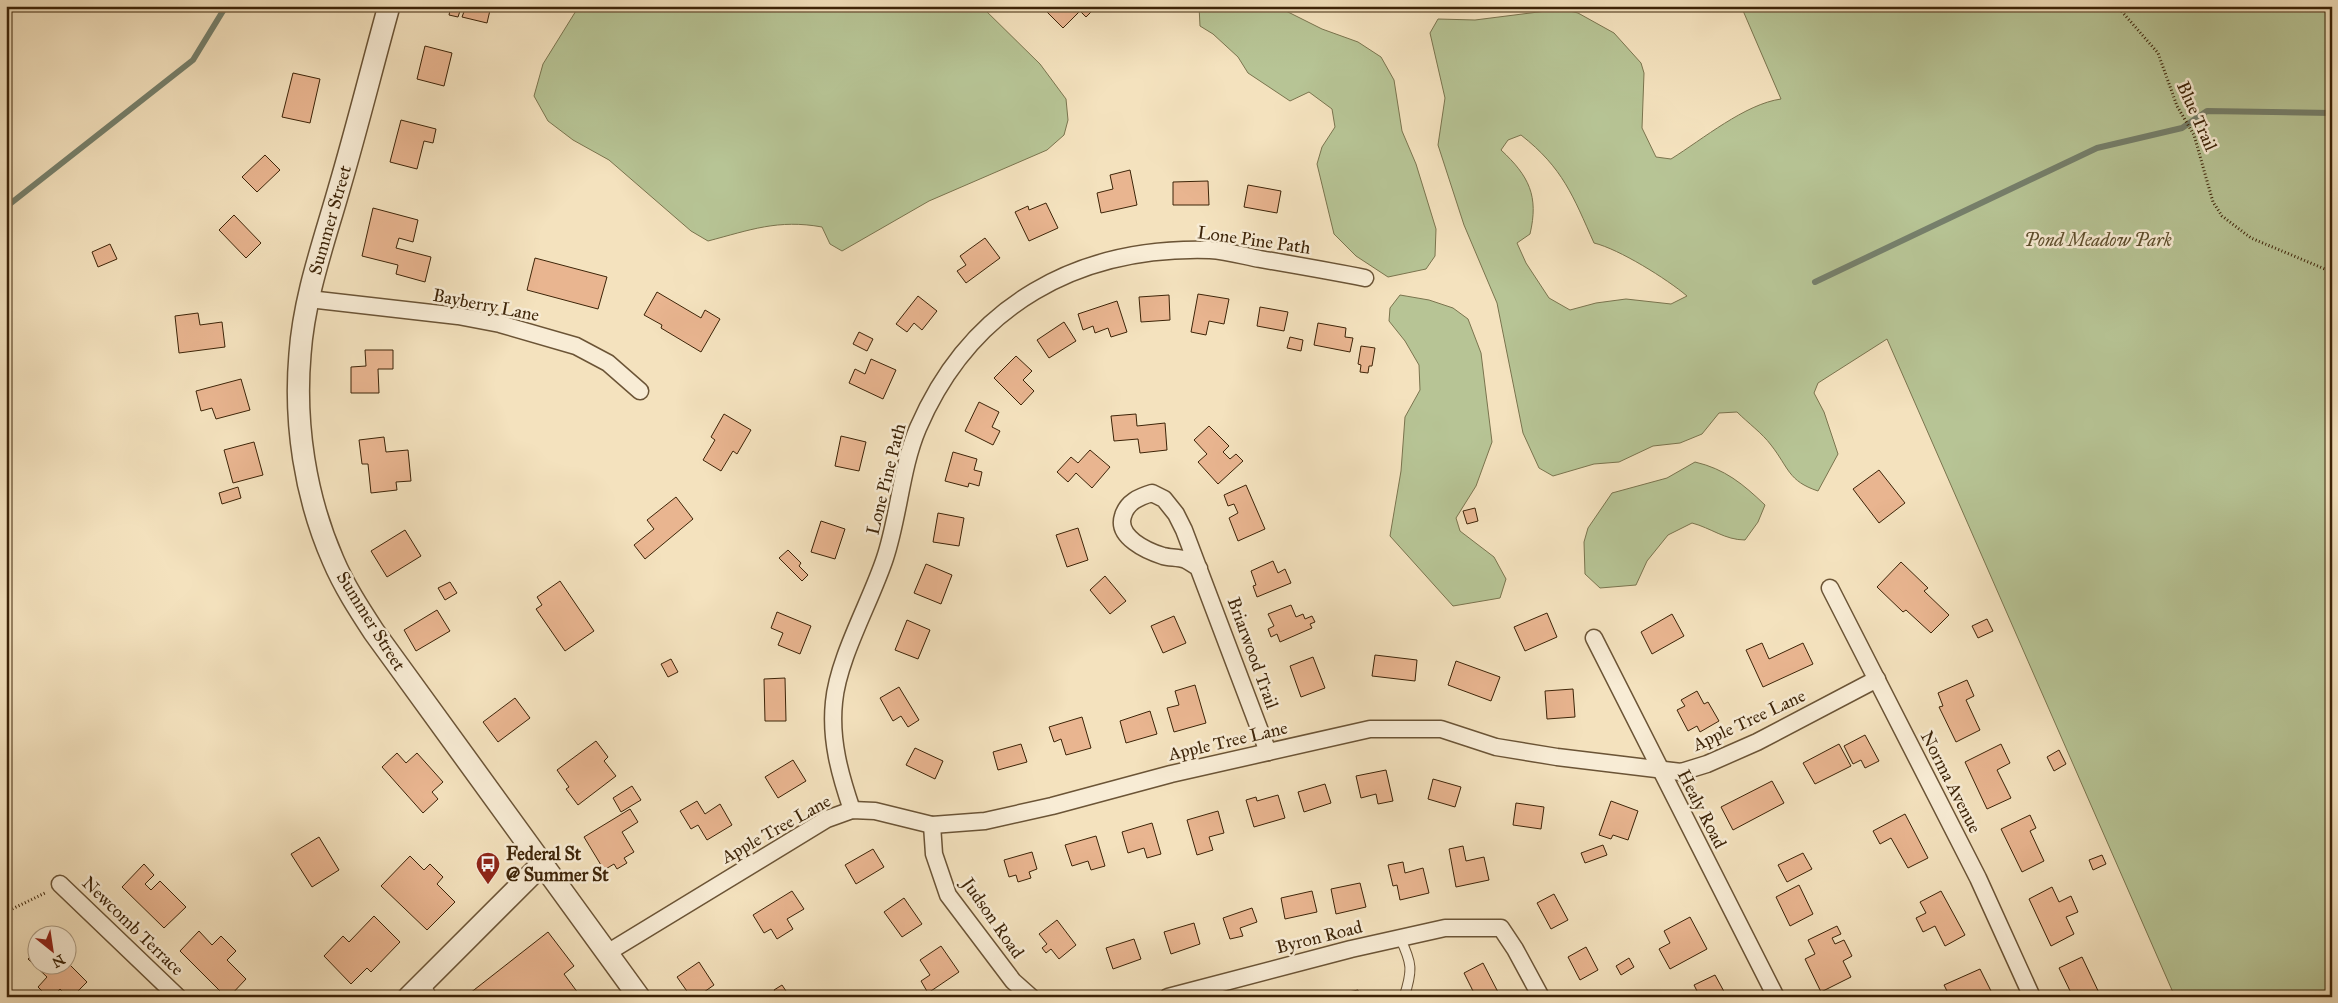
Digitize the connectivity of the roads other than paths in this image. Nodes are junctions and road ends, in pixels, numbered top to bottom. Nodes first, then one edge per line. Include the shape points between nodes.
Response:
1 (389, 6) edge
2 (1365, 278) dead end
3 (309, 299) junction
4 (640, 391) dead end
5 (1199, 568) junction
6 (1830, 588) dead end
7 (1594, 638) dead end
8 (1877, 679) junction
9 (1268, 752) junction
10 (1658, 768) junction
11 (852, 810) junction
12 (932, 825) junction
13 (543, 863) junction
14 (60, 884) road end
15 (1400, 938) junction
16 (607, 953) junction
17 (422, 992) edge
18 (178, 997) edge
19 (639, 997) edge
20 (1032, 997) edge
21 (1168, 997) edge
22 (1404, 997) edge
23 (1541, 997) edge
24 (1776, 997) edge
25 (2032, 997) edge

1 - 3 street, Summer Street
2 - 11 street, Lone Pine Path via 1213,250 1166,250 1132,255 1075,272 1034,290 1004,310 978,335 954,363 933,396 917,431 895,530 877,584 843,665 834,700 833,732 837,761
3 - 4 street, Bayberry Lane via 500,324 576,346 608,363
3 - 13 street, Summer Street via 300,352 298,399 302,445 320,528 333,561 374,632
5 - 5 street, Briarwood Trail via 1176,514 1164,499 1152,494 1139,497 1127,507 1122,524 1137,544 1164,556 1184,559
5 - 9 street, Briarwood Trail
6 - 8 street, Norma Avenue
7 - 10 street, Healy Road
8 - 10 street, Apple Tree Lane via 1757,742 1707,764 1680,772
8 - 25 street, Norma Avenue via 1978,878
9 - 10 street, Apple Tree Lane via 1370,729 1441,730 1496,747
9 - 12 street, Apple Tree Lane via 985,821
10 - 24 street, Healy Road
11 - 12 street, Apple Tree Lane via 875,811
11 - 16 street, Apple Tree Lane via 827,819
12 - 20 street, Judson Road via 934,854 948,895 1013,980
13 - 16 street, Summer Street
13 - 17 street
14 - 18 street, Newcomb Terrace
15 - 21 street, Byron Road
15 - 22 lane via 1411,968
15 - 23 street, Byron Road via 1445,928 1501,928
16 - 19 street, Summer Street

